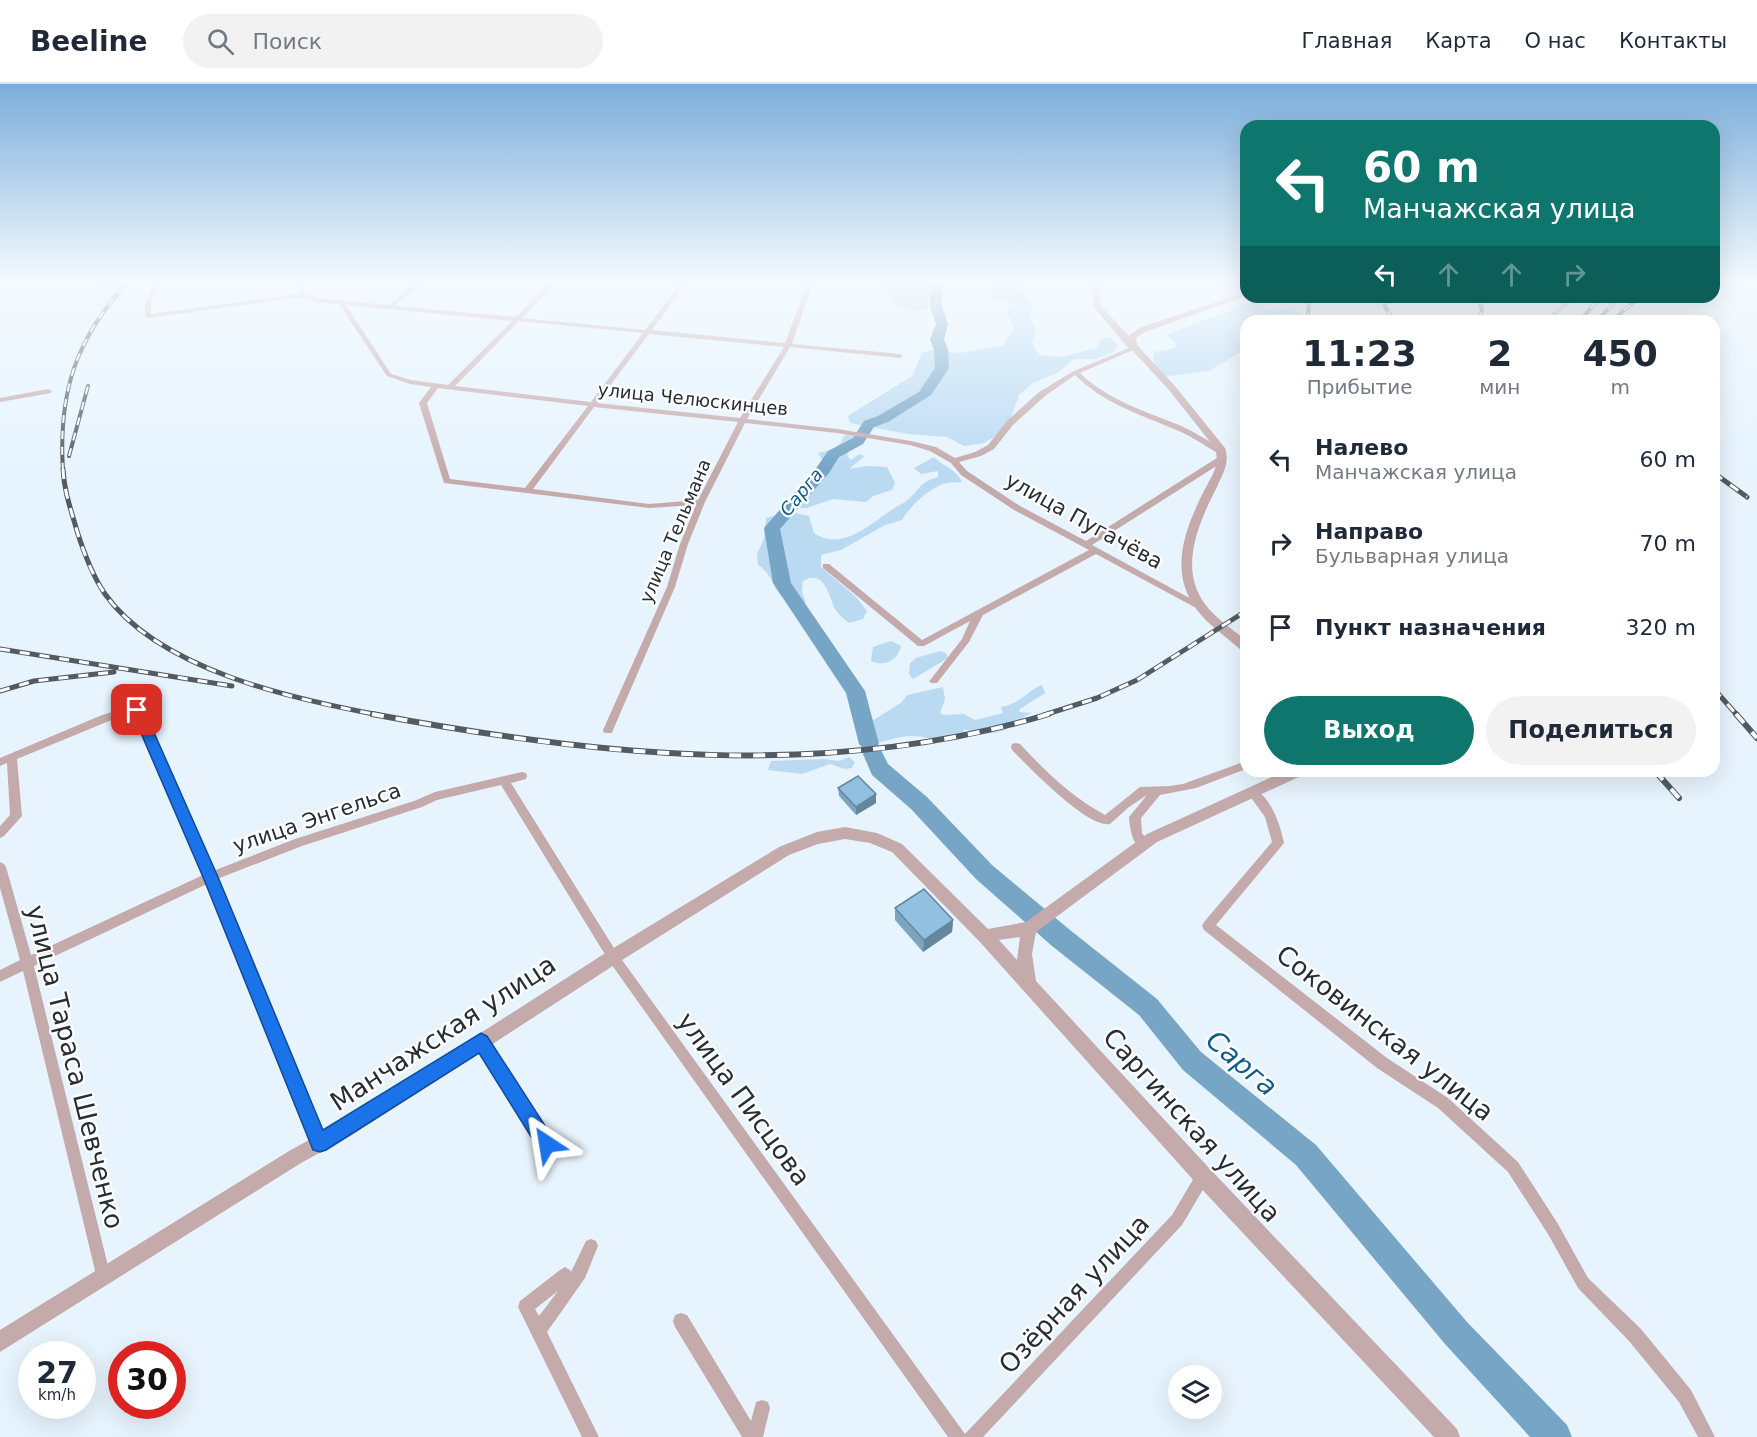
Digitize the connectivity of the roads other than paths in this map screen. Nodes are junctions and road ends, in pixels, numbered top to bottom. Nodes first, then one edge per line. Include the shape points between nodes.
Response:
1 (368, 343) edge
2 (494, 343) edge
3 (639, 343) edge
4 (769, 343) edge
5 (1129, 343) edge
6 (1133, 343) edge
7 (788, 345) junction
8 (1133, 348) junction
9 (900, 357) dead end
10 (1076, 372) junction
11 (435, 387) junction
12 (449, 388) junction
13 (48, 391) dead end
14 (0, 400) edge
15 (594, 403) junction
16 (743, 419) junction
17 (1222, 455) junction
18 (954, 460) junction
19 (528, 490) junction
20 (701, 502) junction
21 (1086, 545) junction
22 (1096, 550) junction
23 (826, 566) dead end
24 (1201, 607) junction
25 (980, 613) junction
26 (1240, 643) edge
27 (934, 681) dead end
28 (608, 730) dead end
29 (1016, 747) dead end
30 (12, 757) junction
31 (0, 762) edge
32 (1240, 767) edge
33 (522, 776) dead end
34 (1285, 777) edge
35 (504, 781) junction
36 (1156, 792) junction
37 (1252, 792) junction
38 (0, 832) edge
39 (1144, 844) junction
40 (897, 848) joint
41 (0, 867) edge
42 (210, 877) junction
43 (1030, 927) junction
44 (985, 936) junction
45 (613, 957) junction
46 (27, 963) junction
47 (0, 975) edge
48 (1029, 983) junction
49 (481, 1041) junction
50 (320, 1143) junction
51 (547, 1144) dead end
52 (1203, 1176) junction
53 (591, 1246) dead end
54 (565, 1275) dead end
55 (103, 1278) junction
56 (681, 1321) dead end
57 (538, 1331) junction
58 (0, 1342) edge
59 (762, 1408) dead end
60 (591, 1437) edge
61 (753, 1437) edge
62 (958, 1437) edge
63 (972, 1437) edge
64 (1449, 1437) edge
65 (1707, 1437) edge

1 - 11 street, улица Челюскинцев via 389,375
2 - 12 street
3 - 15 street
4 - 7 street
5 - 8 street
6 - 8 street
7 - 9 street
7 - 16 street, улица Тельмана
8 - 10 street
8 - 17 street via 1172,388
10 - 17 street via 1085,383 1190,434
10 - 18 street via 1042,394 991,447
11 - 12 street, улица Челюскинцев
11 - 19 street via 423,403 447,481
12 - 15 street, улица Челюскинцев
13 - 14 street
15 - 16 street, улица Челюскинцев
15 - 19 street
16 - 18 street, улица Челюскинцев via 874,436 933,449
16 - 20 street, улица Тельмана
17 - 21 street
17 - 24 street via 1221,468 1197,514 1187,552 1191,589
18 - 21 street, улица Пугачёва via 964,473 1017,508
19 - 20 street via 649,506
20 - 28 street, улица Тельмана via 671,587
21 - 22 street, улица Пугачёва
22 - 24 street, улица Пугачёва
22 - 25 street
23 - 25 street via 921,644
24 - 26 street
25 - 27 street via 966,640
29 - 36 street via 1081,808 1106,821 1144,790
30 - 31 street
30 - 38 street via 16,816
30 - 42 street via 106,718 137,710
32 - 36 street
33 - 35 street, улица Энгельса
34 - 37 street
35 - 42 street, улица Энгельса via 435,796
35 - 45 street, улица Писцова
36 - 39 street via 1135,817 1136,834
37 - 39 street
37 - 65 street, Соковинская улица via 1275,823 1278,843 1208,926 1382,1063 1443,1103 1513,1167 1583,1283 1635,1335 1685,1396
39 - 43 street
40 - 44 street, Саргинская улица
40 - 45 street, Манчажская улица via 872,837 845,833 817,838 784,851
41 - 46 street, улица Тараса Шевченко
42 - 46 street, улица Энгельса
42 - 50 street
43 - 44 street
43 - 48 street via 1023,946
44 - 48 street, Саргинская улица
45 - 49 street, Манчажская улица
45 - 62 street, улица Писцова
46 - 47 street, улица Энгельса
46 - 55 street, улица Тараса Шевченко
48 - 52 street, Саргинская улица
49 - 50 street, Манчажская улица
49 - 51 street
50 - 55 street, Манчажская улица
52 - 63 street, Озёрная улица via 1177,1220
52 - 64 street, Саргинская улица
53 - 57 street via 580,1273
54 - 57 street via 526,1307
55 - 58 street, Манчажская улица
56 - 61 street
57 - 60 street
59 - 61 street

